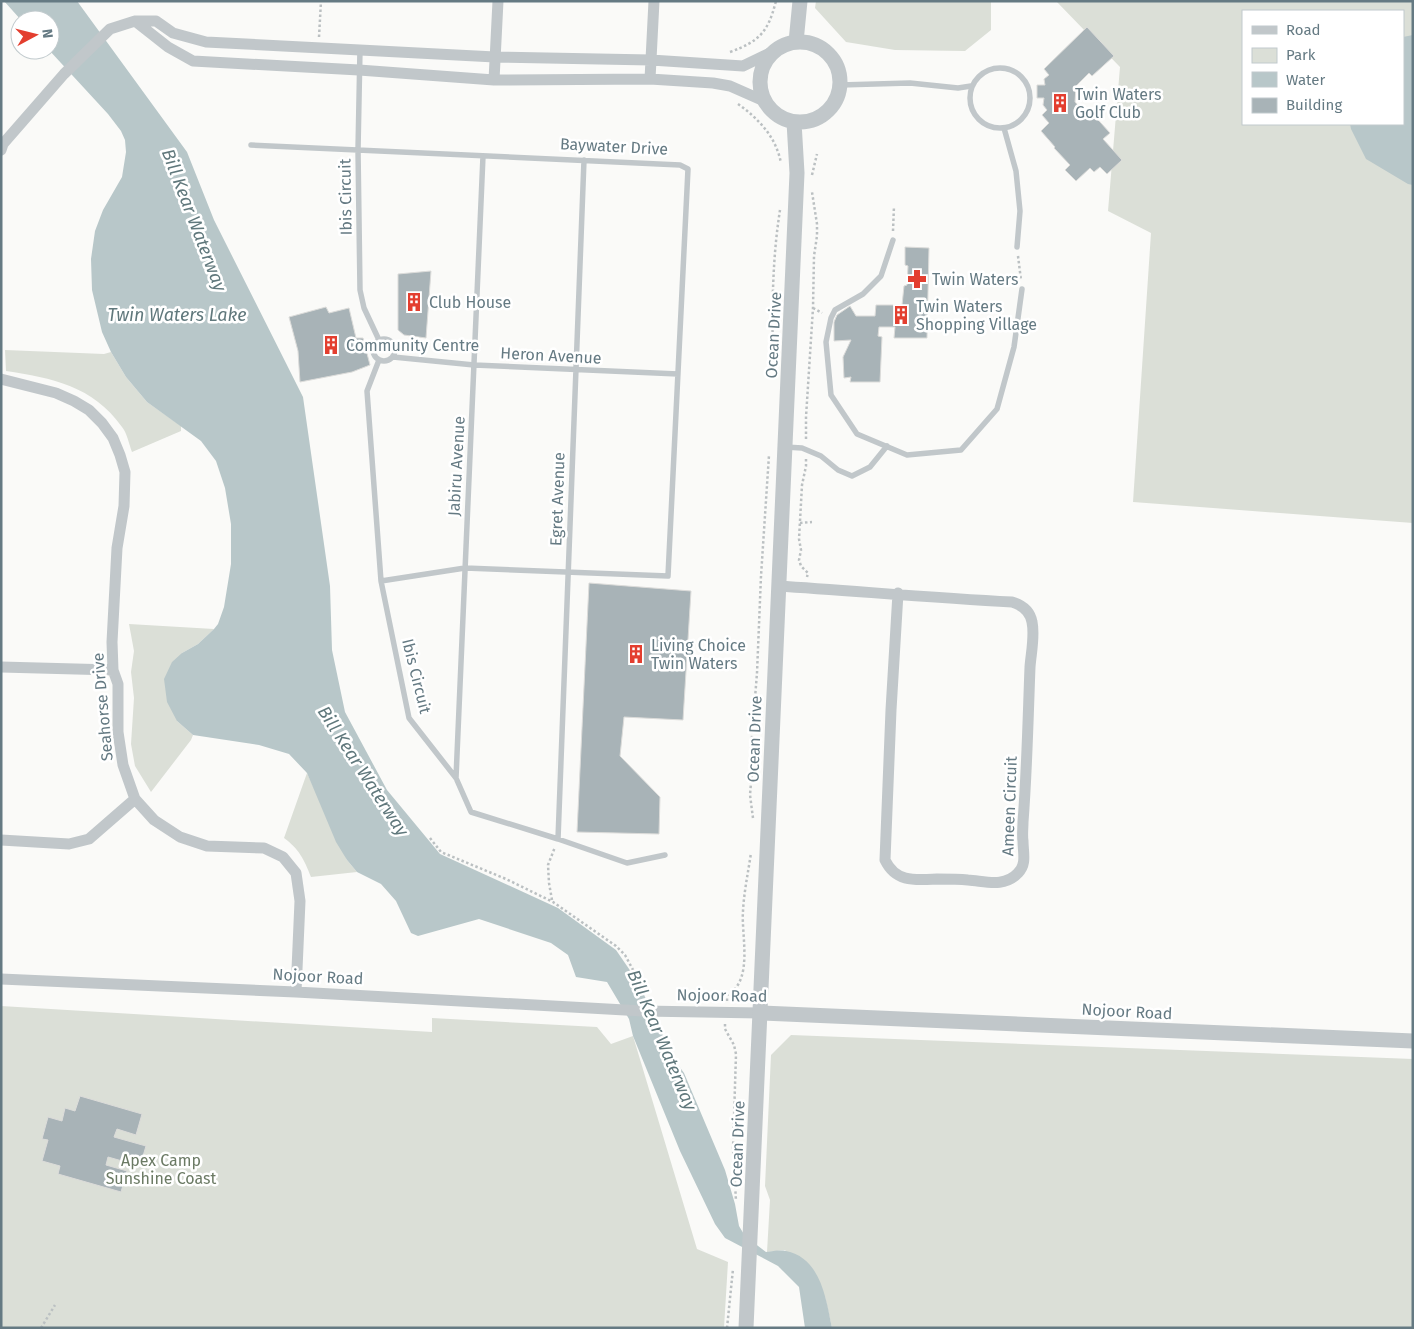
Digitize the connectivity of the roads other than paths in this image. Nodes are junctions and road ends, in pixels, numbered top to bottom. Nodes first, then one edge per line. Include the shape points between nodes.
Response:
1 (498, 1) edge
2 (654, 1) edge
3 (800, 1) edge
4 (135, 21) junction
5 (796, 42) junction
6 (360, 49) junction
7 (774, 51) junction
8 (496, 57) junction
9 (651, 60) junction
10 (360, 70) junction
11 (650, 79) junction
12 (494, 80) junction
13 (840, 85) junction
14 (971, 86) junction
15 (764, 100) junction
16 (794, 122) junction
17 (1004, 128) junction
18 (251, 144) dead end
19 (2, 145) edge
20 (358, 150) junction
21 (483, 156) junction
22 (584, 160) junction
23 (893, 240) road end
24 (1016, 247) road end
25 (1022, 289) road end
26 (380, 340) junction
27 (393, 357) junction
28 (379, 360) junction
29 (474, 365) junction
30 (576, 370) junction
31 (678, 374) junction
32 (1, 379) edge
33 (888, 446) junction
34 (785, 447) junction
35 (465, 568) junction
36 (568, 572) junction
37 (381, 581) junction
38 (778, 586) junction
39 (898, 594) junction
40 (1, 667) edge
41 (112, 670) junction
42 (456, 778) junction
43 (135, 799) junction
44 (558, 839) junction
45 (1, 840) edge
46 (665, 855) dead end
47 (1, 980) edge
48 (296, 992) junction
49 (760, 1013) junction
50 (1413, 1042) edge
51 (746, 1328) edge

1 - 8 street
2 - 9 street
3 - 5 street
4 - 6 street via 156,21 172,33 206,42
4 - 10 street via 168,47 194,61
4 - 19 street via 110,29 64,74
5 - 7 street
5 - 13 street via 810,43 823,49 839,71
6 - 8 street
6 - 10 lane, Ibis Circuit
7 - 9 street via 743,66
7 - 15 street via 763,66 760,83
8 - 9 street
8 - 12 street
9 - 11 street
10 - 12 street
10 - 20 lane, Ibis Circuit
11 - 12 street
11 - 15 street via 730,86
13 - 14 lane via 910,83 958,88
13 - 16 street via 837,98 820,118
14 - 17 lane via 971,110 988,126
14 - 17 lane via 981,73 995,67 1011,69 1024,79 1030,94 1028,109 1018,122
15 - 16 street via 771,111
16 - 34 street, Ocean Drive via 797,173
17 - 24 lane via 1016,171 1020,211
18 - 20 lane, Baywater Drive
20 - 21 lane, Baywater Drive
20 - 26 lane, Ibis Circuit via 360,290 364,308
21 - 22 lane, Baywater Drive
21 - 29 lane, Jabiru Avenue
22 - 30 lane, Egret Avenue
22 - 31 lane, Baywater Drive via 680,165 688,169
23 - 33 lane via 881,276 863,294 835,310 830,318 826,342 831,395 857,434
25 - 33 lane via 1014,347 997,409 961,450 907,455
26 - 27 lane via 387,339 393,343
26 - 28 lane via 374,350
27 - 28 lane via 387,361
27 - 29 lane, Heron Avenue
28 - 37 lane, Ibis Circuit via 367,391
29 - 30 lane, Heron Avenue
29 - 35 lane, Jabiru Avenue
30 - 31 lane, Heron Avenue
30 - 36 lane, Egret Avenue
31 - 36 lane, Baywater Drive via 668,576
32 - 41 street, Seahorse Drive via 56,393 82,405 102,423 120,455 125,472 124,506 118,548
33 - 34 lane via 870,466 852,476 806,449
34 - 38 street, Ocean Drive
35 - 36 lane
35 - 37 lane
35 - 42 lane, Jabiru Avenue
36 - 44 lane, Egret Avenue
37 - 42 lane, Ibis Circuit via 409,718
38 - 39 street, Ameen Circuit
38 - 49 street, Ocean Drive
39 - 39 street, Ameen Circuit via 1012,602 1024,608 1032,619 1022,830 1025,856 1018,873 1008,881 905,879 893,873 885,860
40 - 41 street
41 - 43 street, Seahorse Drive via 118,684 118,732 123,765
42 - 44 lane, Ibis Circuit via 471,812
43 - 45 street via 89,839 69,844
43 - 48 street, Seahorse Drive via 154,820 180,837 207,846 264,848 283,857 296,873 300,901
44 - 46 lane, Ibis Circuit via 627,863
47 - 48 street, Nojoor Road
48 - 49 street, Nojoor Road via 615,1010
49 - 50 street, Nojoor Road
49 - 51 street, Ocean Drive

